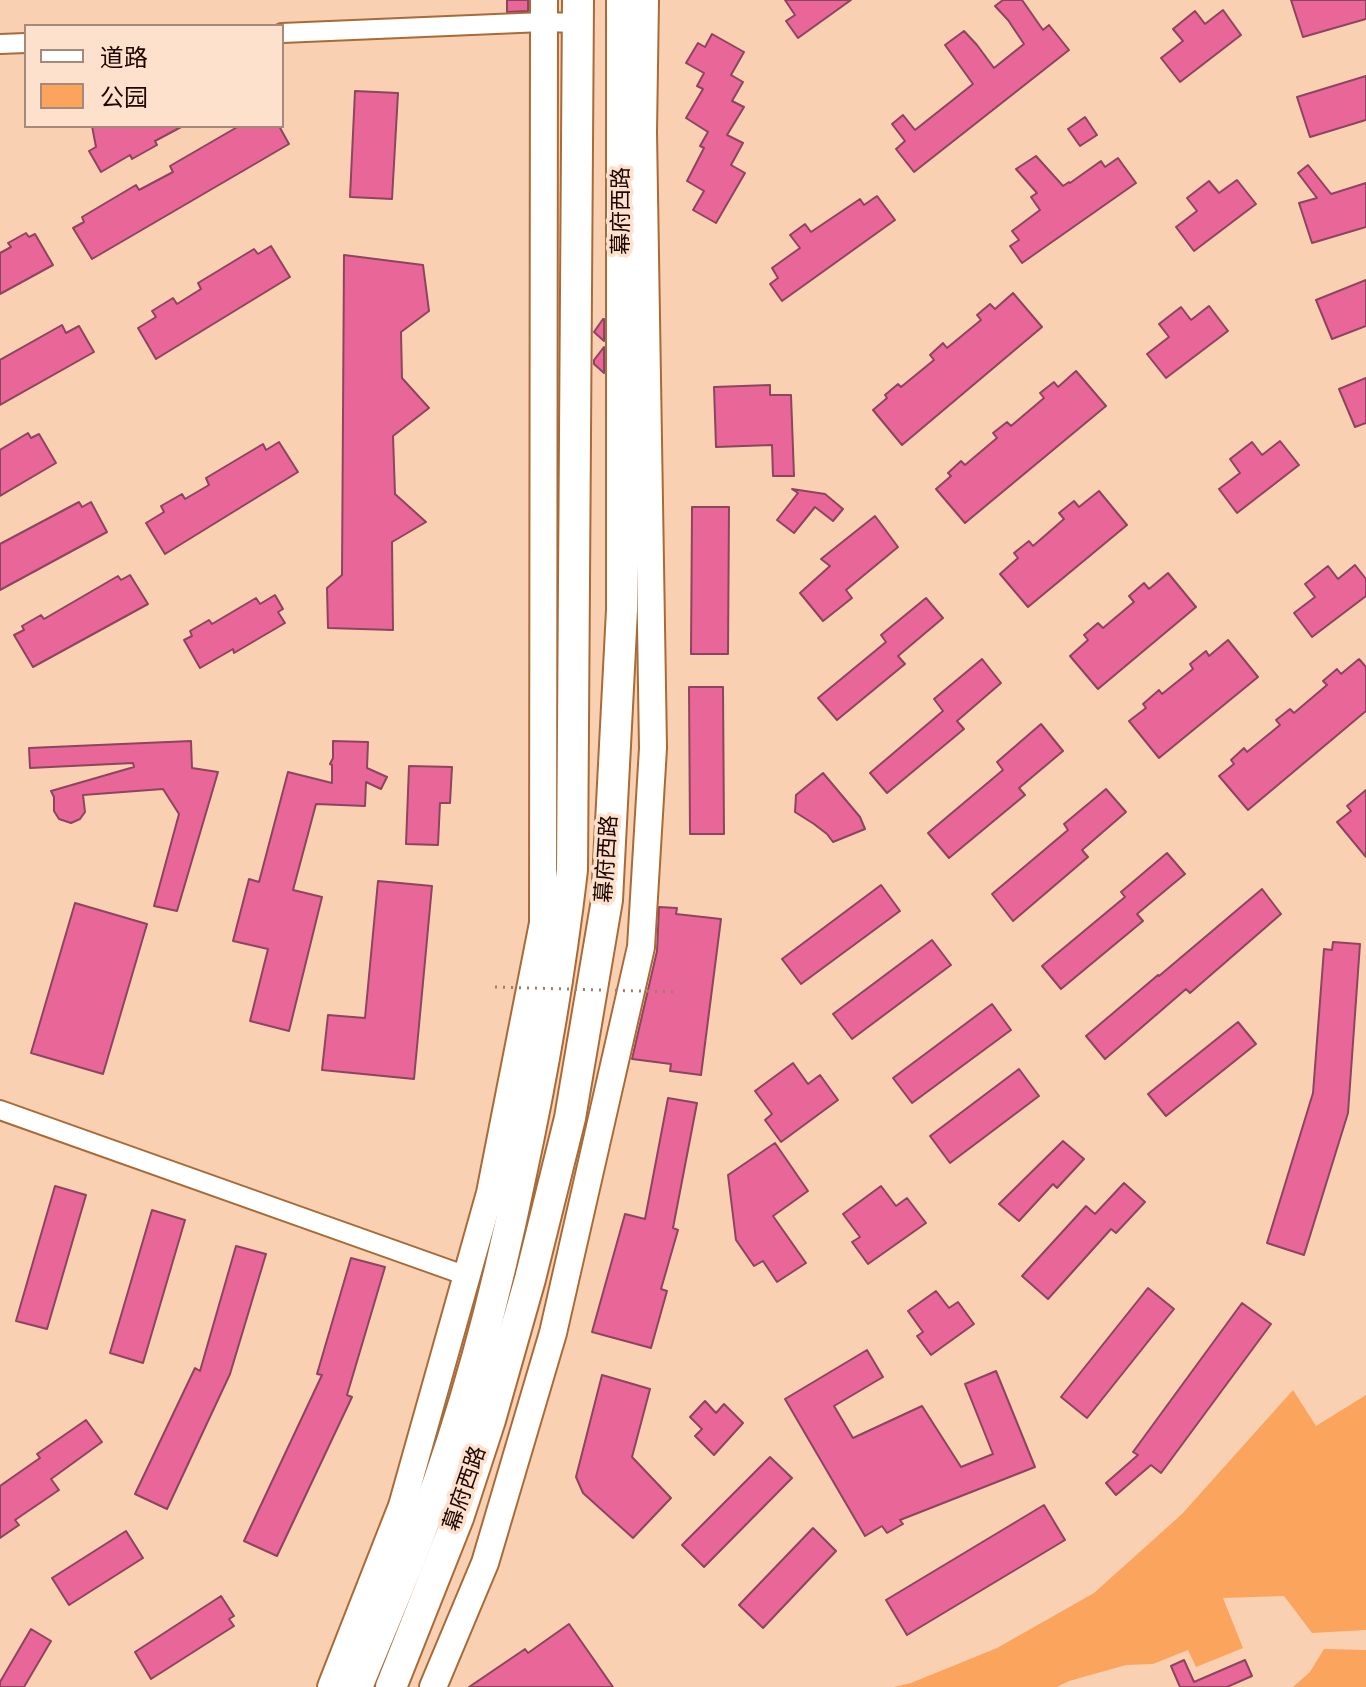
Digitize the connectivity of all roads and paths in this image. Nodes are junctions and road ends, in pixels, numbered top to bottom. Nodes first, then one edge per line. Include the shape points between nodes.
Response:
1 (622, 0) edge
2 (645, 0) edge
3 (543, 11) edge
4 (578, 11) edge
5 (284, 33) edge
6 (24, 43) edge
7 (0, 44) edge
8 (495, 987) dead end
9 (673, 992) dead end
10 (0, 1110) edge
11 (467, 1276) junction
12 (331, 1687) edge
13 (357, 1687) edge
14 (391, 1687) edge
15 (433, 1687) edge

1 - 14 highway, 幕府西路 via 622,610 607,900 570,1118 530,1279 458,1518
2 - 15 main road, 幕府西路 via 653,748 641,947 553,1333 485,1563
3 - 4 street
3 - 5 street
3 - 11 main road via 543,923 490,1193
4 - 13 highway, 幕府西路 via 572,870 562,955 497,1285 426,1518
6 - 7 street
8 - 9 path, bridge
10 - 11 street
11 - 12 main road via 402,1506

